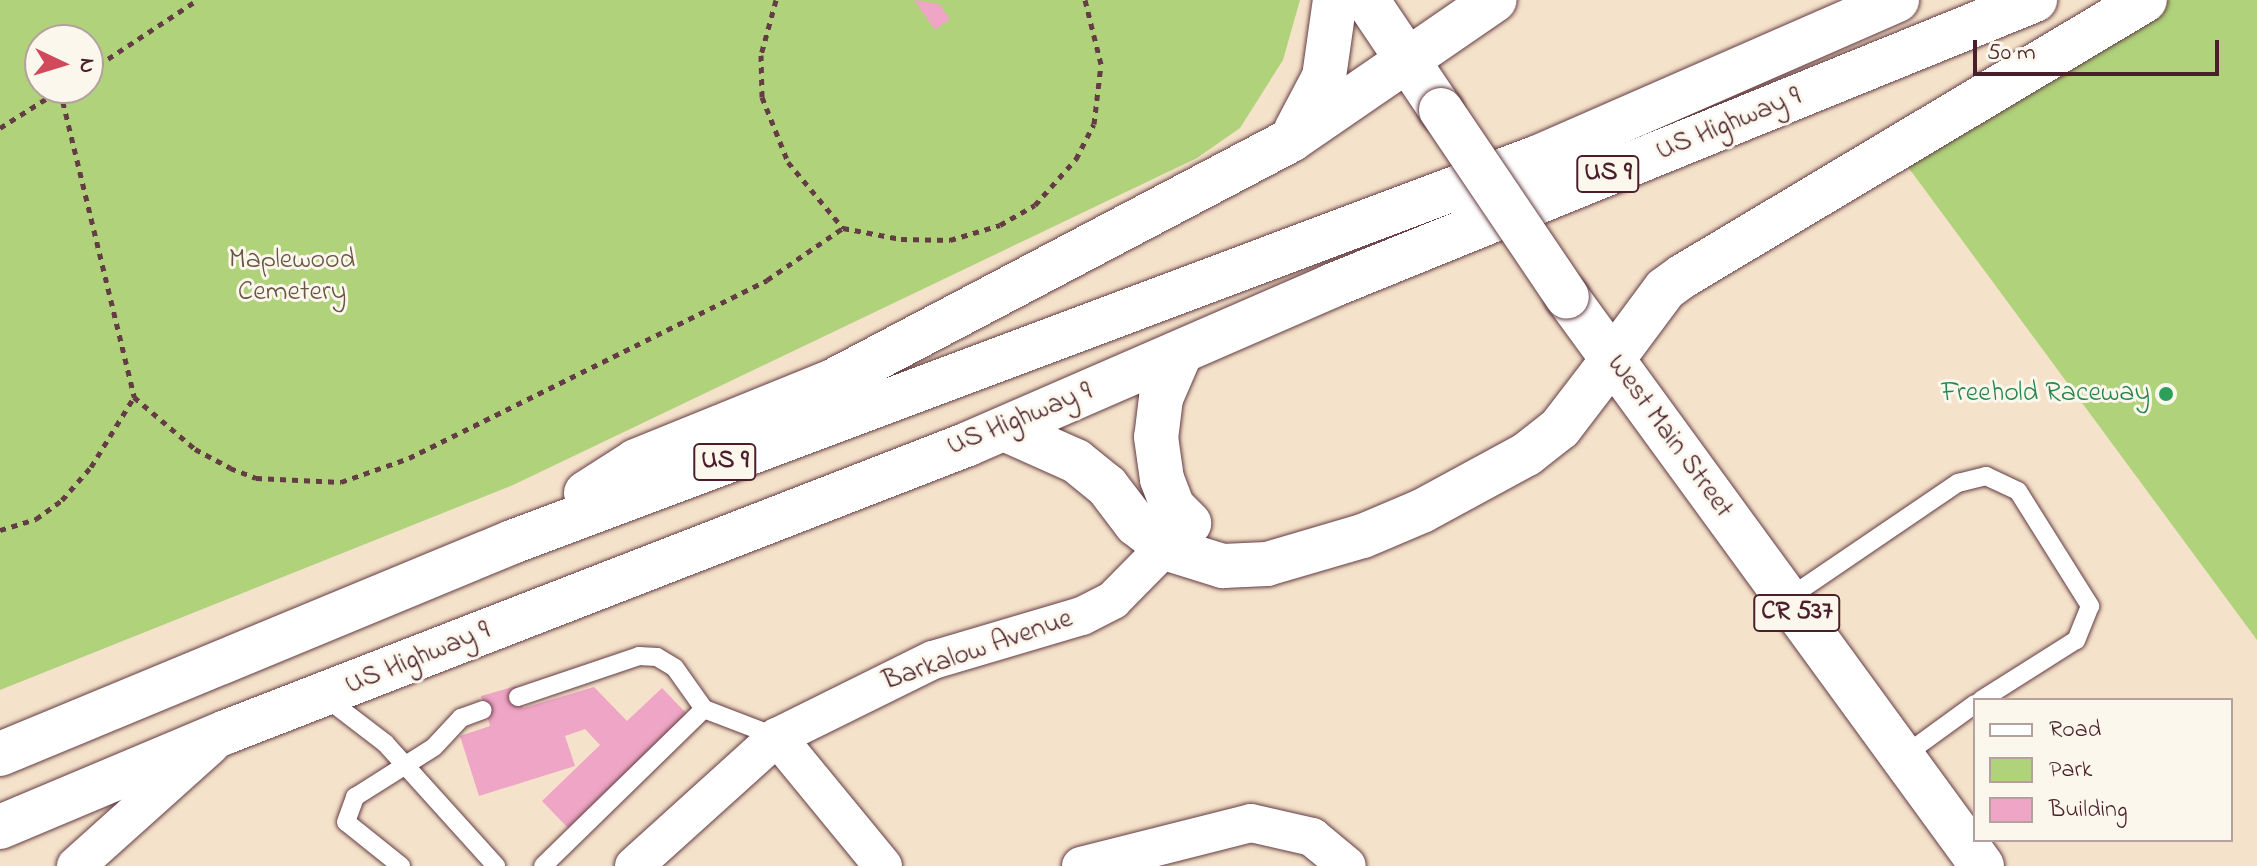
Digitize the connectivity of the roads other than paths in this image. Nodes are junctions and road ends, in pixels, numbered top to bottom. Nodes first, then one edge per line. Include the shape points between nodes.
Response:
1 (1335, 0) edge
2 (1367, 0) edge
3 (1495, 0) edge
4 (1897, 0) edge
5 (2035, 0) edge
6 (2145, 0) edge
7 (1406, 57) junction
8 (1291, 140) junction
9 (1181, 352) junction
10 (1613, 359) junction
11 (1004, 429) junction
12 (1178, 536) junction
13 (512, 542) junction
14 (1787, 599) junction
15 (325, 697) junction
16 (518, 697) dead end
17 (1984, 698) edge
18 (1973, 705) edge
19 (704, 709) junction
20 (483, 710) dead end
21 (226, 732) junction
22 (777, 737) junction
23 (0, 754) edge
24 (1902, 757) junction
25 (403, 763) junction
26 (0, 827) edge
27 (76, 866) edge
28 (401, 866) edge
29 (496, 866) edge
30 (543, 866) edge
31 (634, 866) edge
32 (883, 866) edge
33 (1081, 866) edge
34 (1347, 866) edge
35 (1982, 866) edge

1 - 8 main road via 1324,77
2 - 7 main road, West Main Street / CR 537
3 - 7 main road
4 - 13 main road, US Highway 9 / US 9 via 1457,189
5 - 9 main road, US Highway 9 / US 9
6 - 10 main road via 1683,276 1665,289
7 - 8 main road
7 - 10 main road, West Main Street / CR 537, bridge
8 - 13 main road via 833,381 636,461
9 - 11 main road, US Highway 9 / US 9
9 - 12 main road via 1161,398 1156,437
10 - 12 main road via 1560,428 1527,454 1422,511 1267,564 1223,566
10 - 14 main road, West Main Street / CR 537
11 - 12 main road via 1076,461 1107,486 1136,524
11 - 15 main road, US Highway 9 / US 9
12 - 22 street, Barkalow Avenue via 1113,600 1082,616 933,660
13 - 23 main road, US Highway 9 / US 9
14 - 17 lane via 1958,483 1986,476 2018,491 2090,606 2076,640
14 - 24 main road, West Main Street / CR 537
15 - 21 main road, US Highway 9 / US 9
15 - 25 lane
16 - 19 lane via 648,656 675,668
18 - 24 lane
19 - 22 lane
19 - 30 lane
20 - 25 lane via 461,718 434,747
21 - 26 main road, US Highway 9 / US 9
21 - 27 street
22 - 31 street, Barkalow Avenue
22 - 32 street
24 - 35 main road, West Main Street / CR 537
25 - 28 lane via 355,797 346,822
25 - 29 lane
33 - 34 street via 1251,823 1312,837

